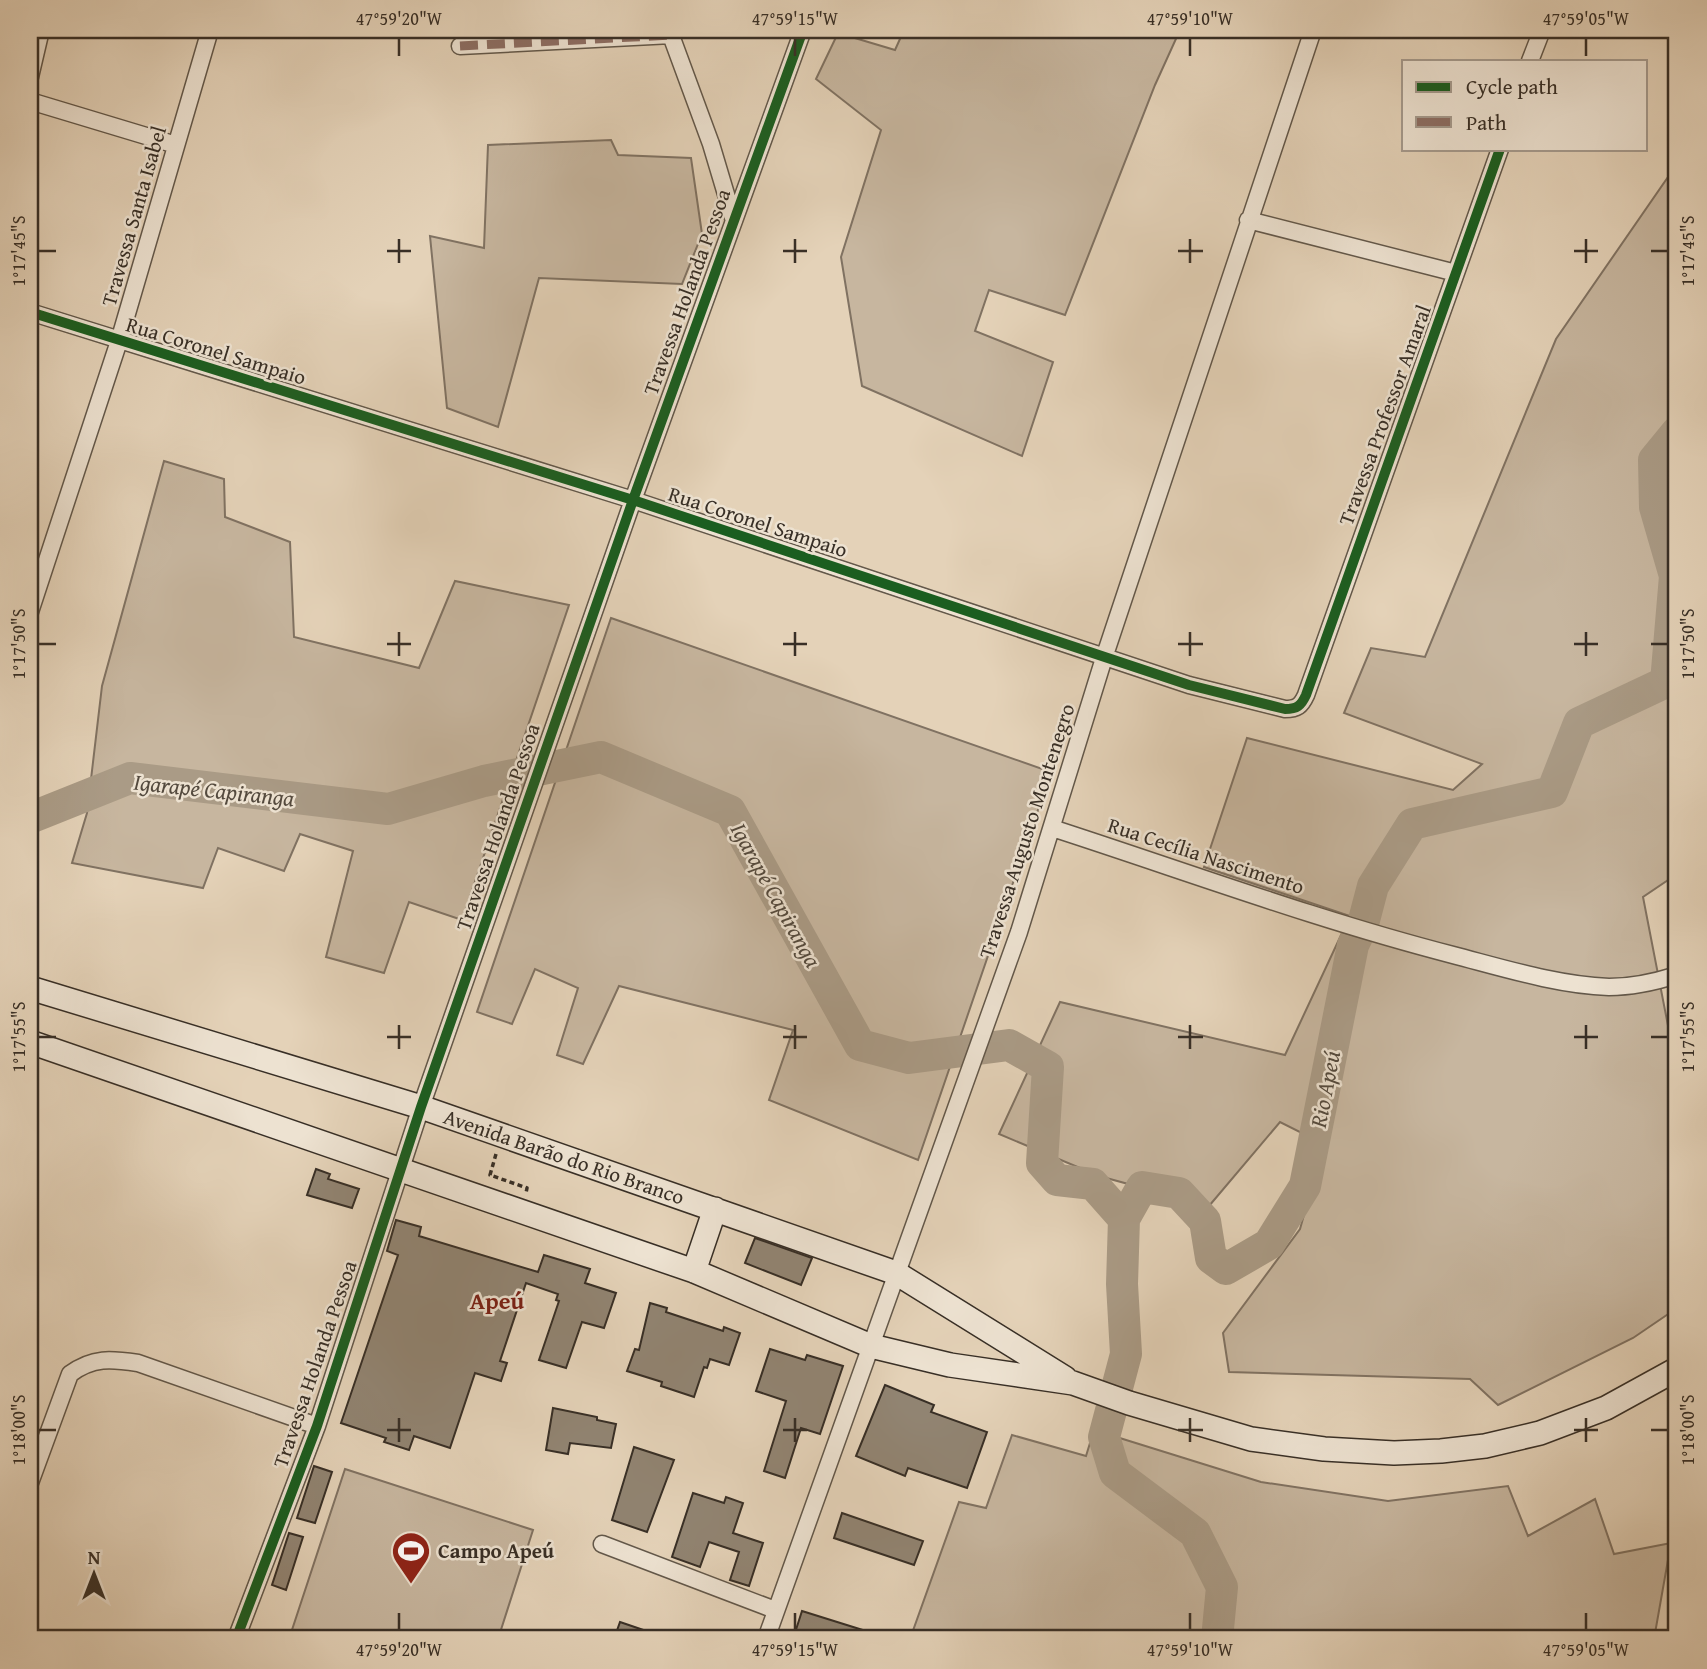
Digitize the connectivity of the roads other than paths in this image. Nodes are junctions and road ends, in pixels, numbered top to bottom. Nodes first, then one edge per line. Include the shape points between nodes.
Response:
1 (41, 30) edge
2 (211, 30) edge
3 (803, 30) edge
4 (1313, 30) edge
5 (1542, 30) edge
6 (671, 32) edge
7 (460, 46) dead end
8 (1531, 60) edge
9 (30, 77) edge
10 (30, 101) edge
11 (176, 145) junction
12 (1500, 150) edge
13 (1248, 220) junction
14 (734, 221) junction
15 (1456, 273) junction
16 (30, 313) edge
17 (119, 341) junction
18 (632, 500) junction
19 (30, 612) edge
20 (1104, 658) junction
21 (1306, 695) joint
22 (1052, 828) junction
23 (1677, 975) edge
24 (30, 988) edge
25 (30, 1042) edge
26 (421, 1107) junction
27 (400, 1170) junction
28 (715, 1209) junction
29 (694, 1271) junction
30 (896, 1273) junction
31 (871, 1346) junction
32 (1677, 1369) edge
33 (1082, 1387) junction
34 (317, 1426) junction
35 (30, 1483) edge
36 (602, 1544) dead end
37 (775, 1610) junction
38 (236, 1639) edge
39 (766, 1639) edge

1 - 9 street
2 - 11 street, Travessa Santa Isabel
3 - 14 street, Travessa Holanda Pessoa
4 - 13 street, Travessa Augusto Montenegro
5 - 8 street
6 - 7 street
6 - 14 street
10 - 11 street
11 - 17 street, Travessa Santa Isabel
12 - 15 street, Travessa Professor Amaral
13 - 15 street
13 - 20 street, Travessa Augusto Montenegro
14 - 18 street, Travessa Holanda Pessoa
15 - 21 street, Travessa Professor Amaral
16 - 17 street, Rua Coronel Sampaio
17 - 18 street, Rua Coronel Sampaio
17 - 19 street, Travessa Santa Isabel
18 - 20 street, Rua Coronel Sampaio
18 - 26 street, Travessa Holanda Pessoa
20 - 21 street, Rua Coronel Sampaio via 1285,709 1301,705
20 - 22 street, Travessa Augusto Montenegro
22 - 23 street, Rua Cecília Nascimento via 1378,936 1505,968 1589,985 1634,985
22 - 30 street, Travessa Augusto Montenegro
24 - 26 main road, Avenida Barão do Rio Branco
25 - 27 main road, Avenida Barão do Rio Branco
26 - 27 street, Travessa Holanda Pessoa
26 - 28 main road, Avenida Barão do Rio Branco
27 - 29 main road, Avenida Barão do Rio Branco
27 - 34 street, Travessa Holanda Pessoa
28 - 29 main road
28 - 30 main road, Avenida Barão do Rio Branco
29 - 31 main road, Avenida Barão do Rio Branco
30 - 31 street, Travessa Augusto Montenegro
30 - 33 main road, Avenida Barão do Rio Branco
31 - 33 main road, Avenida Barão do Rio Branco via 950,1365
31 - 37 street, Travessa Augusto Montenegro
32 - 33 main road, Avenida Barão do Rio Branco via 1606,1408 1540,1433 1485,1446 1394,1453 1251,1439
34 - 35 street via 138,1363 97,1359 70,1374
34 - 38 street, Travessa Holanda Pessoa
36 - 37 street
37 - 39 street, Travessa Augusto Montenegro

